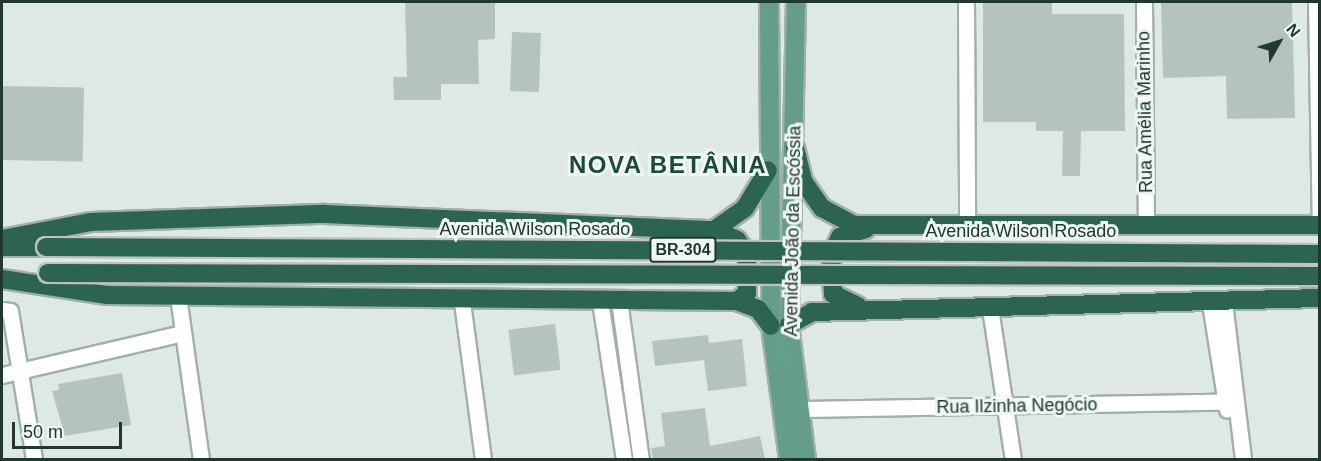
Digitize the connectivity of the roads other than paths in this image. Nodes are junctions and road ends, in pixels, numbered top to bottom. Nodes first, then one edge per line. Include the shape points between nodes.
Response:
1 (769, 2) edge
2 (796, 2) edge
3 (966, 2) edge
4 (1144, 2) edge
5 (1316, 2) edge
6 (795, 148) junction
7 (768, 170) junction
8 (1146, 224) junction
9 (882, 225) junction
10 (968, 225) junction
11 (1319, 225) edge
12 (714, 230) junction
13 (2, 239) edge
14 (2, 248) edge
15 (1320, 254) edge
16 (2, 272) edge
17 (1320, 276) edge
18 (2, 279) edge
19 (178, 296) junction
20 (1320, 298) edge
21 (620, 300) junction
22 (600, 301) junction
23 (737, 301) junction
24 (462, 302) junction
25 (1217, 303) junction
26 (990, 308) junction
27 (6, 310) edge
28 (878, 311) junction
29 (780, 325) junction
30 (183, 333) junction
31 (21, 370) junction
32 (2, 375) edge
33 (1231, 402) junction
34 (1005, 406) junction
35 (798, 409) junction
36 (34, 459) edge
37 (201, 459) edge
38 (483, 459) edge
39 (624, 459) edge
40 (642, 459) edge
41 (789, 459) edge
42 (806, 459) edge
43 (1013, 459) edge
44 (1234, 459) edge
45 (1244, 459) edge

1 - 7 main road, Avenida João da Escóssia
2 - 6 main road, Avenida João da Escóssia
3 - 10 street
4 - 8 street, Rua Amélia Marinho
5 - 11 street
6 - 9 highway via 803,181 822,208 841,222
6 - 29 main road, Avenida João da Escóssia
7 - 12 highway via 745,208
7 - 29 main road, Avenida João da Escóssia
8 - 10 highway
8 - 11 highway
9 - 10 highway
9 - 28 highway via 846,233 834,243 831,256 838,299
12 - 13 highway via 325,214 91,222
12 - 23 highway via 737,240 747,254 747,293
14 - 15 highway, Avenida Wilson Rosado / BR-304, bridge
16 - 17 highway, BR-304, bridge
18 - 19 highway via 106,295
19 - 24 highway
19 - 30 street
20 - 25 highway
21 - 22 highway
21 - 23 highway
21 - 40 street
22 - 24 highway
22 - 39 street
23 - 29 highway via 758,309
24 - 38 street
25 - 26 highway
25 - 33 street
26 - 28 highway
26 - 34 street
27 - 31 street
28 - 29 highway via 812,312
29 - 35 main road, Avenida João da Escóssia
29 - 41 main road, Avenida João da Escóssia
30 - 31 street
30 - 37 street
31 - 32 street
31 - 36 street
33 - 34 street, Rua Ilzinha Negócio
33 - 44 street
33 - 45 street
34 - 35 street, Rua Ilzinha Negócio
34 - 43 street
35 - 42 main road, Avenida João da Escóssia

